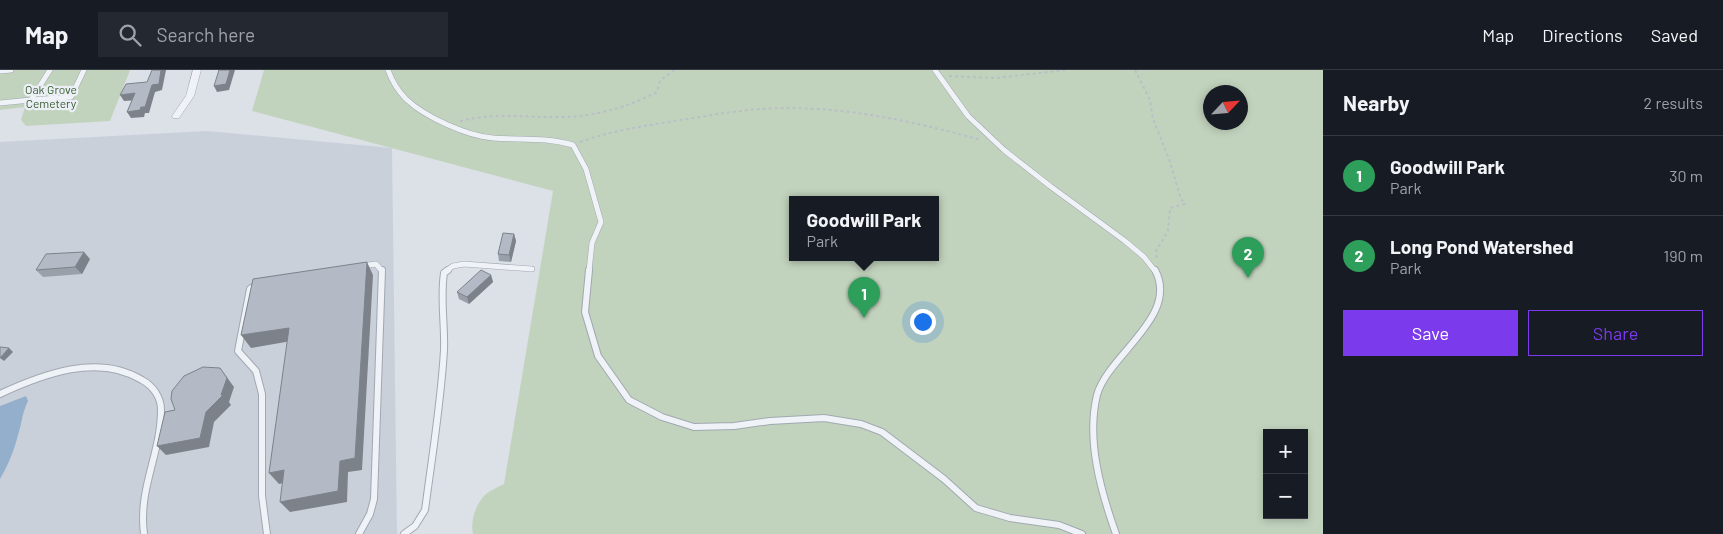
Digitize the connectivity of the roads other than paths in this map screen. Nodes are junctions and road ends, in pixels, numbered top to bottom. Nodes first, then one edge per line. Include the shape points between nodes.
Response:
1 (11, 70) edge
2 (50, 70) edge
3 (84, 70) edge
4 (198, 70) edge
5 (388, 70) edge
6 (935, 70) edge
7 (0, 71) edge
8 (31, 100) junction
9 (0, 103) edge
10 (176, 116) dead end
11 (357, 267) edge
12 (532, 269) dead end
13 (258, 283) edge
14 (0, 394) edge
15 (144, 534) edge
16 (267, 534) edge
17 (359, 534) edge
18 (404, 534) edge
19 (1082, 534) edge
20 (1116, 534) edge

1 - 7 lane
2 - 8 lane
3 - 8 lane via 71,97
4 - 10 street via 190,96
5 - 19 lane via 401,94 413,105 473,134 491,138 542,138 573,145 586,169 602,222 592,243 585,312 598,356 629,400 662,417 694,428 824,418 861,424 889,438 944,479 976,508 1010,518 1059,525
6 - 20 lane via 966,113 999,145 1123,239 1158,276 1161,293 1153,315 1098,393 1093,422 1105,506
8 - 9 lane
11 - 17 lane via 376,264 382,270 374,499
12 - 18 lane via 464,264 453,266 444,274 442,390 425,510 415,526
13 - 16 lane via 250,289 238,351 256,371 262,394 262,496
14 - 15 lane via 56,373 92,368 122,370 155,390 160,400 160,420 142,509

